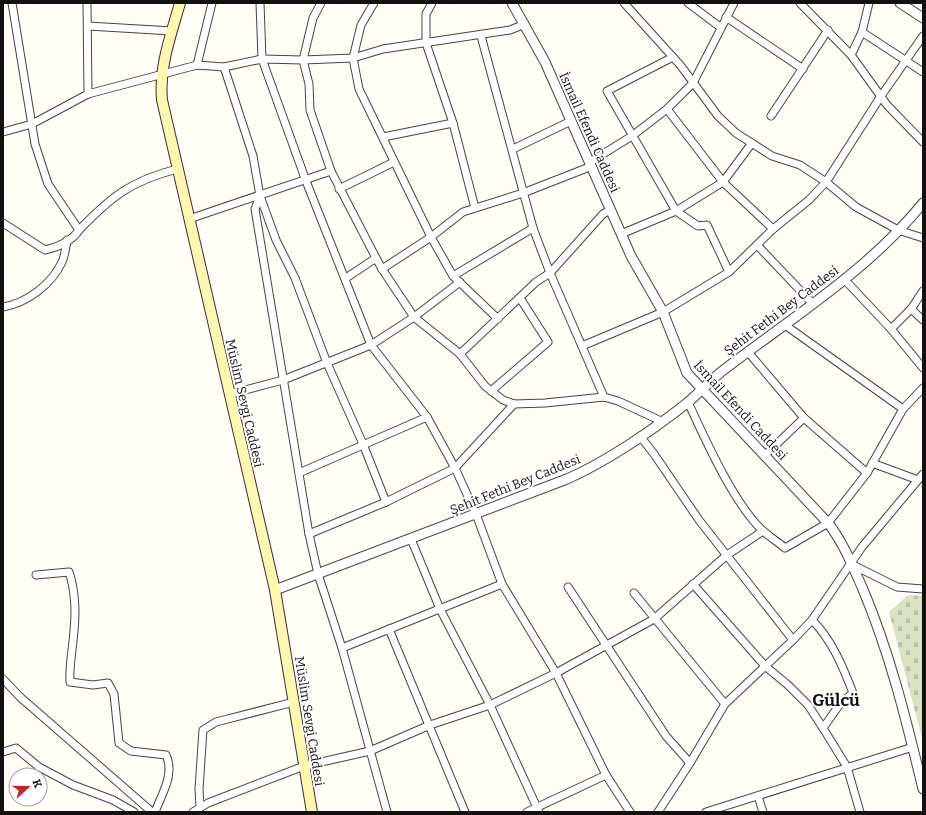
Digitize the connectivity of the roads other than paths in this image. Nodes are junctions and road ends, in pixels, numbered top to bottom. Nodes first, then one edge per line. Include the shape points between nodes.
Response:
1 (12, 3) edge
2 (87, 3) edge
3 (180, 3) edge
4 (212, 3) edge
5 (260, 3) edge
6 (321, 3) edge
7 (432, 3) edge
8 (512, 3) edge
9 (624, 3) edge
10 (688, 3) edge
11 (734, 3) edge
12 (800, 3) edge
13 (869, 3) edge
14 (900, 3) edge
15 (373, 4) edge
16 (726, 17) junction
17 (923, 18) edge
18 (525, 24) junction
19 (88, 26) junction
20 (720, 27) junction
21 (828, 30) junction
22 (172, 31) junction
23 (862, 32) junction
24 (480, 36) junction
25 (923, 36) edge
26 (426, 43) junction
27 (851, 55) junction
28 (673, 57) junction
29 (353, 58) junction
30 (262, 59) junction
31 (304, 60) junction
32 (905, 61) junction
33 (197, 65) junction
34 (224, 67) junction
35 (803, 69) junction
36 (923, 72) edge
37 (162, 73) junction
38 (693, 83) junction
39 (88, 94) junction
40 (882, 96) junction
41 (667, 109) junction
42 (772, 116) dead end
43 (572, 121) junction
44 (453, 123) junction
45 (32, 124) junction
46 (3, 132) edge
47 (632, 136) junction
48 (383, 137) junction
49 (923, 142) edge
50 (752, 143) junction
51 (513, 149) junction
52 (394, 162) junction
53 (591, 164) junction
54 (177, 169) junction
55 (331, 171) junction
56 (306, 181) junction
57 (723, 182) junction
58 (826, 182) junction
59 (339, 190) junction
60 (523, 193) junction
61 (260, 196) junction
62 (923, 203) edge
63 (475, 208) junction
64 (610, 210) junction
65 (676, 211) junction
66 (189, 219) junction
67 (3, 223) edge
68 (533, 228) junction
69 (773, 229) junction
70 (79, 230) junction
71 (898, 230) junction
72 (621, 234) junction
73 (431, 237) junction
74 (923, 238) edge
75 (67, 240) junction
76 (757, 245) junction
77 (376, 258) junction
78 (382, 269) junction
79 (729, 272) junction
80 (550, 273) junction
81 (453, 276) junction
82 (346, 278) junction
83 (844, 279) junction
84 (460, 282) junction
85 (923, 292) edge
86 (520, 298) junction
87 (813, 304) junction
88 (3, 307) edge
89 (911, 309) junction
90 (663, 312) junction
91 (414, 316) junction
92 (498, 319) junction
93 (923, 320) edge
94 (785, 325) junction
95 (890, 329) junction
96 (371, 345) junction
97 (582, 346) junction
98 (748, 352) junction
99 (460, 354) junction
100 (327, 363) junction
101 (923, 368) edge
102 (283, 380) junction
103 (923, 388) edge
104 (702, 389) junction
105 (491, 391) junction
106 (230, 394) junction
107 (604, 396) junction
108 (688, 402) junction
109 (514, 404) junction
110 (903, 409) junction
111 (427, 417) junction
112 (804, 418) junction
113 (661, 421) junction
114 (640, 436) junction
115 (363, 444) junction
116 (765, 455) junction
117 (872, 463) junction
118 (455, 468) junction
119 (867, 472) junction
120 (299, 473) junction
121 (923, 474) edge
122 (918, 480) junction
123 (386, 502) junction
124 (476, 514) junction
125 (828, 523) junction
126 (763, 531) junction
127 (309, 534) junction
128 (411, 539) junction
129 (727, 555) junction
130 (851, 564) junction
131 (318, 574) junction
132 (36, 575) dead end
133 (923, 581) edge
134 (502, 584) junction
135 (693, 584) junction
136 (568, 587) dead end
137 (921, 588) edge
138 (275, 590) junction
139 (634, 593) dead end
140 (440, 609) junction
141 (654, 619) junction
142 (812, 620) junction
143 (389, 629) junction
144 (794, 640) junction
145 (607, 645) junction
146 (342, 648) junction
147 (765, 666) junction
148 (556, 673) junction
149 (3, 680) edge
150 (294, 702) junction
151 (725, 704) junction
152 (490, 705) junction
153 (430, 725) junction
154 (823, 728) junction
155 (913, 747) junction
156 (370, 751) junction
157 (3, 752) edge
158 (690, 763) junction
159 (304, 766) junction
160 (847, 767) junction
161 (606, 775) junction
162 (923, 789) edge
163 (758, 796) junction
164 (200, 807) junction
165 (538, 810) edge
166 (134, 812) edge
167 (154, 812) edge
168 (193, 812) edge
169 (312, 812) edge
170 (387, 812) edge
171 (465, 812) edge
172 (527, 812) edge
173 (630, 812) edge
174 (658, 812) edge
175 (706, 812) edge
176 (763, 812) edge
177 (860, 812) edge

1 - 45 street
2 - 19 street
3 - 22 main road, Müslim Sevgi Caddesi
4 - 33 street
5 - 30 street
6 - 31 street via 313,18
7 - 26 street via 426,14
8 - 18 street, İsmail Efendi Caddesi
9 - 28 street
10 - 20 street
11 - 16 street
12 - 21 street
13 - 23 street
14 - 17 street
15 - 29 street via 361,25
16 - 20 street
16 - 35 street
18 - 24 street
18 - 43 street, İsmail Efendi Caddesi
19 - 22 street
19 - 39 street
20 - 38 street
21 - 27 street
21 - 35 street
22 - 37 main road, Müslim Sevgi Caddesi
23 - 27 street
23 - 32 street
24 - 26 street
24 - 51 street
25 - 32 street
26 - 29 street via 383,49
26 - 44 street
27 - 40 street
28 - 38 street
28 - 47 street via 607,91
29 - 31 street
29 - 48 street via 359,89
30 - 31 street
30 - 34 street
30 - 56 street
31 - 55 street via 309,84 310,110
32 - 36 street
32 - 40 street
33 - 34 street
33 - 37 street
34 - 61 street via 253,156
35 - 42 street
37 - 39 street
37 - 54 main road, Müslim Sevgi Caddesi via 162,100
38 - 41 street
38 - 50 street via 718,116 736,133
39 - 45 street
40 - 49 street via 887,105
40 - 58 street
41 - 47 street
41 - 57 street
43 - 51 street
43 - 53 street, İsmail Efendi Caddesi
44 - 48 street
44 - 63 street
45 - 46 street
45 - 70 street via 35,144 48,184
47 - 53 street
47 - 65 street
48 - 52 street
50 - 57 street
50 - 58 street via 772,156 800,166
51 - 60 street
52 - 59 street
52 - 73 street
53 - 60 street
53 - 64 street, İsmail Efendi Caddesi
54 - 66 main road, Müslim Sevgi Caddesi
54 - 70 street via 152,175 128,187
55 - 56 street
55 - 59 street
56 - 61 street
56 - 82 street
57 - 65 street
57 - 69 street
58 - 69 street via 809,200
58 - 71 street via 856,207
59 - 77 street via 348,202
60 - 63 street
60 - 68 street
61 - 66 street
61 - 100 street
61 - 102 street via 255,209
62 - 71 street, Şehit Fethi Bey Caddesi
63 - 73 street via 463,212
64 - 72 street, İsmail Efendi Caddesi
64 - 80 street via 603,214
65 - 72 street
65 - 79 street via 698,226 707,225
66 - 106 main road, Müslim Sevgi Caddesi
67 - 75 street via 45,250 56,248
68 - 80 street
68 - 81 street
69 - 76 street
70 - 75 street via 75,236
71 - 74 street
71 - 83 street, Şehit Fethi Bey Caddesi
72 - 90 street, İsmail Efendi Caddesi
73 - 78 street
73 - 81 street
75 - 88 street via 63,261 46,282 17,304
76 - 79 street
76 - 87 street
77 - 78 street
77 - 82 street
78 - 91 street
79 - 90 street
80 - 86 street via 536,282
80 - 97 street
81 - 84 street
82 - 96 street
83 - 87 street, Şehit Fethi Bey Caddesi
83 - 95 street
84 - 91 street
84 - 92 street
85 - 89 street
86 - 92 street
86 - 105 street via 548,342
87 - 94 street, Şehit Fethi Bey Caddesi
89 - 93 street
89 - 95 street
90 - 97 street
90 - 104 street, İsmail Efendi Caddesi via 684,367
91 - 96 street
91 - 99 street
92 - 99 street
94 - 98 street, Şehit Fethi Bey Caddesi
94 - 110 street
95 - 101 street
96 - 100 street
96 - 111 street
97 - 107 street
98 - 104 street, Şehit Fethi Bey Caddesi
98 - 112 street
99 - 105 street
100 - 102 street
100 - 115 street
102 - 106 street
102 - 120 street
103 - 110 street
104 - 108 street, Şehit Fethi Bey Caddesi
104 - 116 street, İsmail Efendi Caddesi
105 - 109 street
106 - 138 main road, Müslim Sevgi Caddesi
107 - 109 street
107 - 113 street
108 - 113 street, Şehit Fethi Bey Caddesi
108 - 126 street via 734,491 747,513
109 - 118 street
110 - 117 street
111 - 115 street
111 - 118 street
112 - 116 street
112 - 119 street
113 - 114 street, Şehit Fethi Bey Caddesi
114 - 124 street, Şehit Fethi Bey Caddesi via 582,473
114 - 129 street
115 - 120 street
115 - 123 street
116 - 125 street, İsmail Efendi Caddesi
117 - 119 street
117 - 122 street
118 - 123 street
118 - 124 street
119 - 125 street
120 - 127 street
121 - 122 street
122 - 130 street via 862,547
123 - 127 street
124 - 128 street, Şehit Fethi Bey Caddesi
124 - 134 street
125 - 126 street via 785,548
125 - 130 street, İsmail Efendi Caddesi
126 - 129 street
127 - 131 street
128 - 131 street, Şehit Fethi Bey Caddesi
128 - 140 street
129 - 135 street
129 - 144 street
130 - 137 street via 897,587
130 - 142 street
130 - 155 street, İsmail Efendi Caddesi via 886,649
131 - 138 street, Şehit Fethi Bey Caddesi
131 - 146 street
132 - 167 street via 69,572 72,582 74,630 69,667 70,682 93,685 108,683 114,694 119,742 131,750 166,755 170,763 169,776
133 - 137 street
134 - 140 street
134 - 148 street
135 - 141 street
135 - 147 street
136 - 145 street
138 - 150 main road, Müslim Sevgi Caddesi
139 - 141 street
140 - 143 street
140 - 152 street
141 - 145 street
141 - 151 street
142 - 144 street
142 - 154 street via 824,631 853,692 840,704
143 - 146 street
143 - 153 street
144 - 147 street
145 - 148 street
145 - 158 street via 666,736
146 - 156 street
147 - 151 street
147 - 154 street via 808,705
148 - 152 street
148 - 161 street
149 - 167 street
150 - 159 main road, Müslim Sevgi Caddesi
150 - 164 street via 216,722 203,730
151 - 158 street
152 - 153 street
152 - 165 street
153 - 156 street
153 - 171 street
154 - 160 street
155 - 160 street
155 - 162 street, İsmail Efendi Caddesi
156 - 159 street
156 - 170 street
157 - 166 street via 16,748 39,767
158 - 174 street
159 - 164 street
159 - 169 main road, Müslim Sevgi Caddesi
160 - 163 street
160 - 177 street
161 - 165 street
161 - 173 street
163 - 175 street
163 - 176 street
164 - 168 street
165 - 172 street

